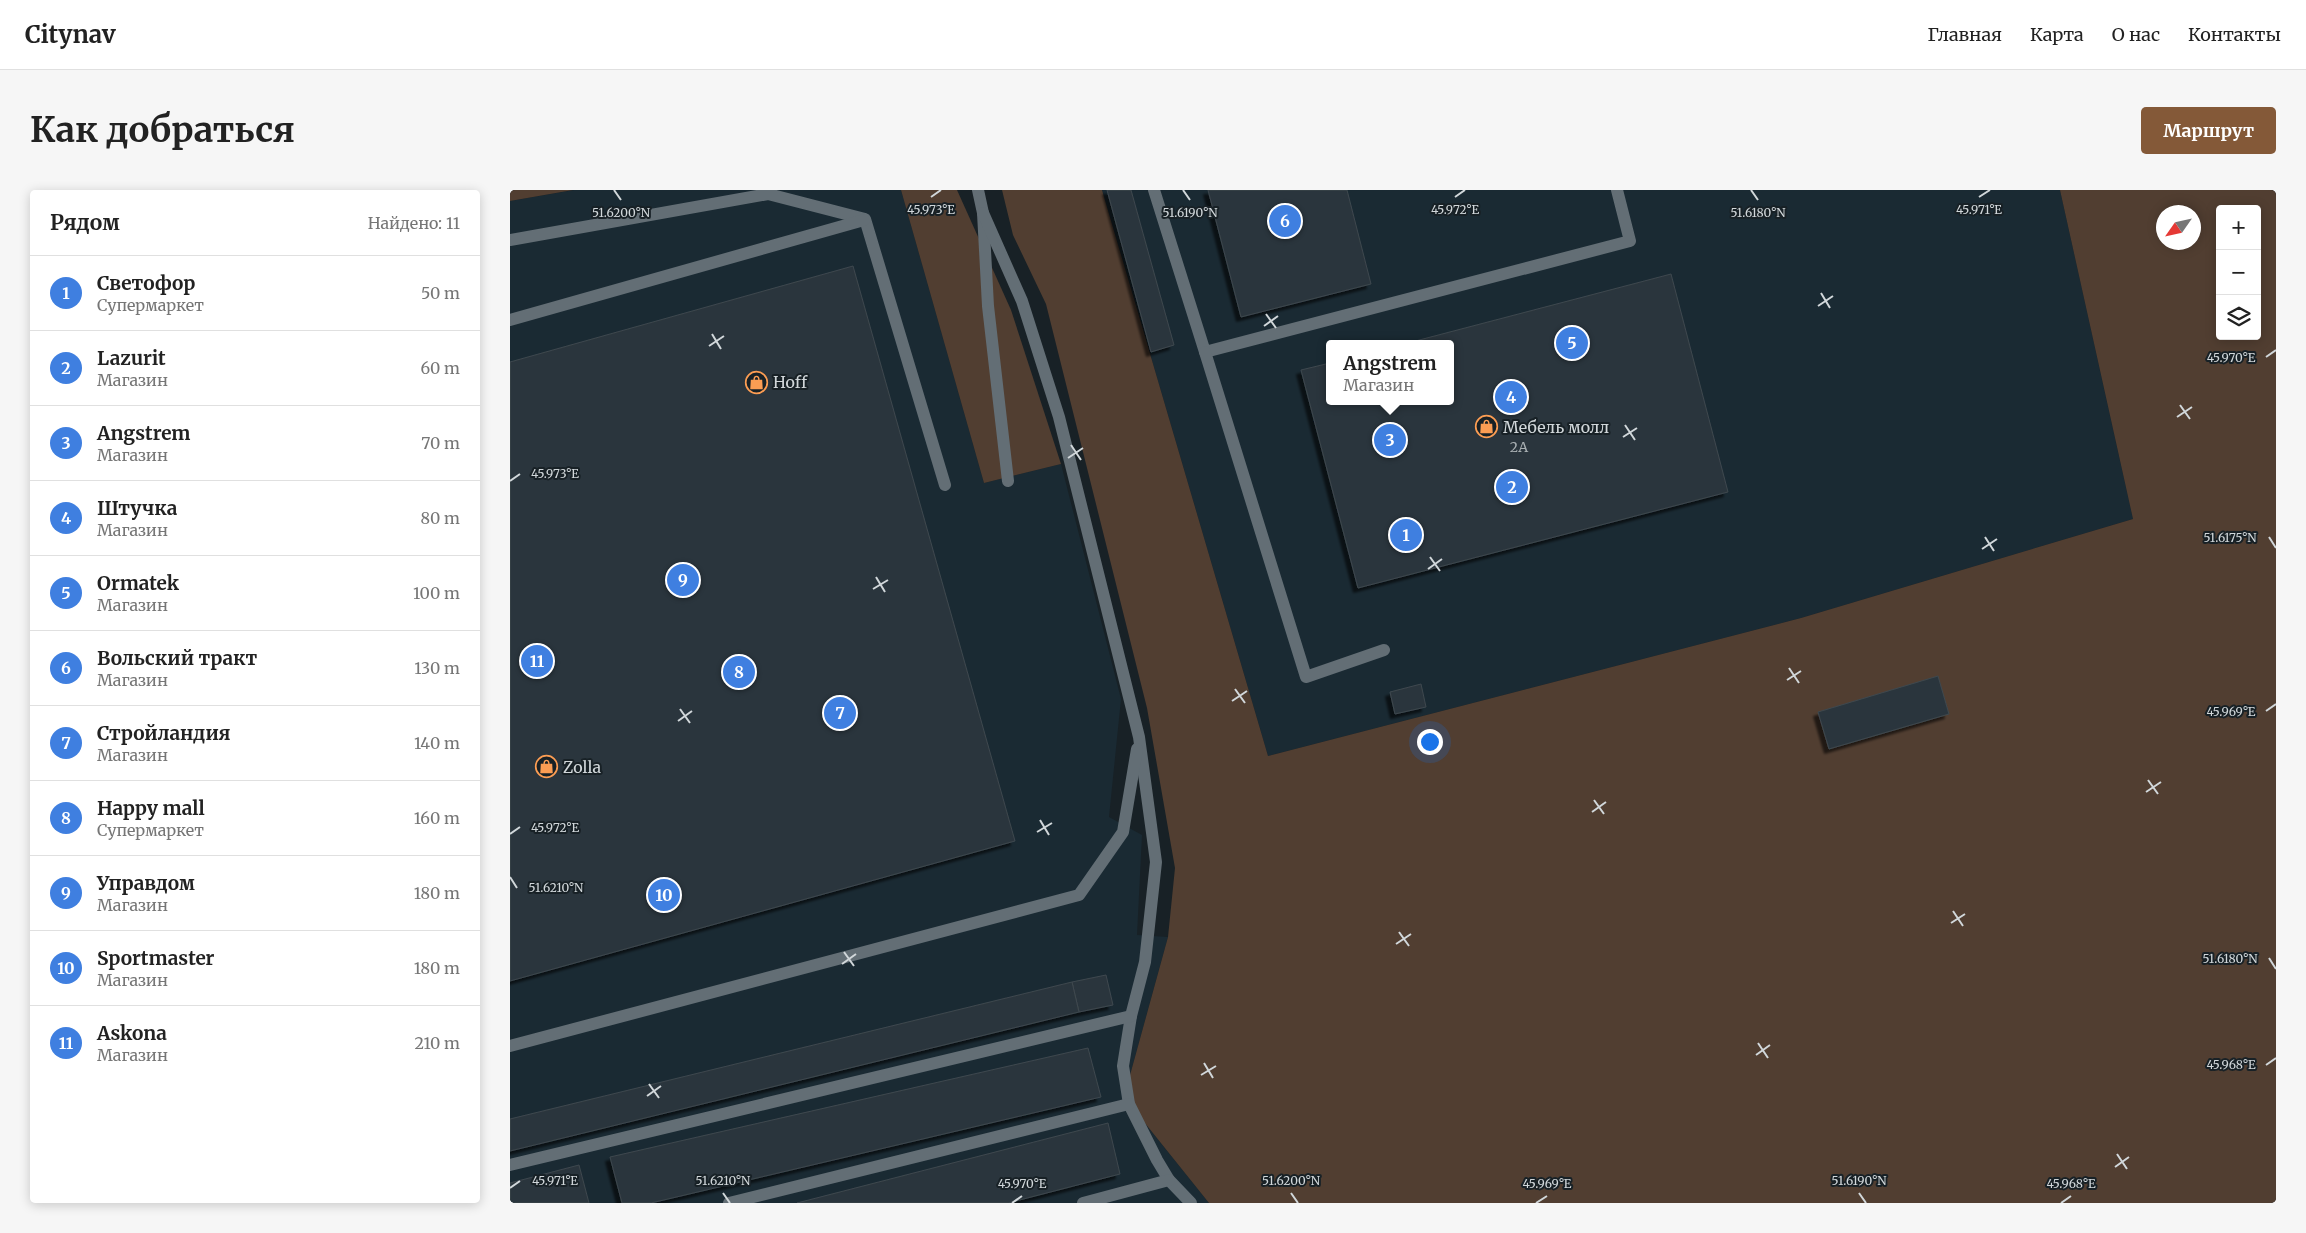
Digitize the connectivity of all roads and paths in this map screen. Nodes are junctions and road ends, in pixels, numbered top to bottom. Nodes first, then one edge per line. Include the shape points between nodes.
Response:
1 (978, 190) edge
2 (1154, 190) edge
3 (1617, 190) edge
4 (983, 213) junction
5 (866, 219) junction
6 (510, 240) edge
7 (510, 320) edge
8 (1205, 352) junction
9 (1008, 481) dead end
10 (946, 485) dead end
11 (1384, 650) dead end
12 (1139, 737) junction
13 (1131, 1016) junction
14 (510, 1046) edge
15 (1129, 1104) junction
16 (510, 1165) edge
17 (1170, 1180) junction
18 (729, 1203) edge
19 (1083, 1203) edge
20 (1191, 1203) edge

1 - 4 lane
2 - 8 lane
3 - 8 lane via 1630,241
4 - 9 lane via 988,306
4 - 12 lane via 1022,302 1059,417
5 - 6 lane via 768,194
5 - 7 lane
5 - 10 lane
8 - 11 lane via 1306,677
12 - 13 lane via 1156,862 1145,962
12 - 14 lane via 1123,832 1079,895
13 - 15 lane via 1123,1066
13 - 16 lane
15 - 17 lane
15 - 18 lane
17 - 19 lane
17 - 20 lane

